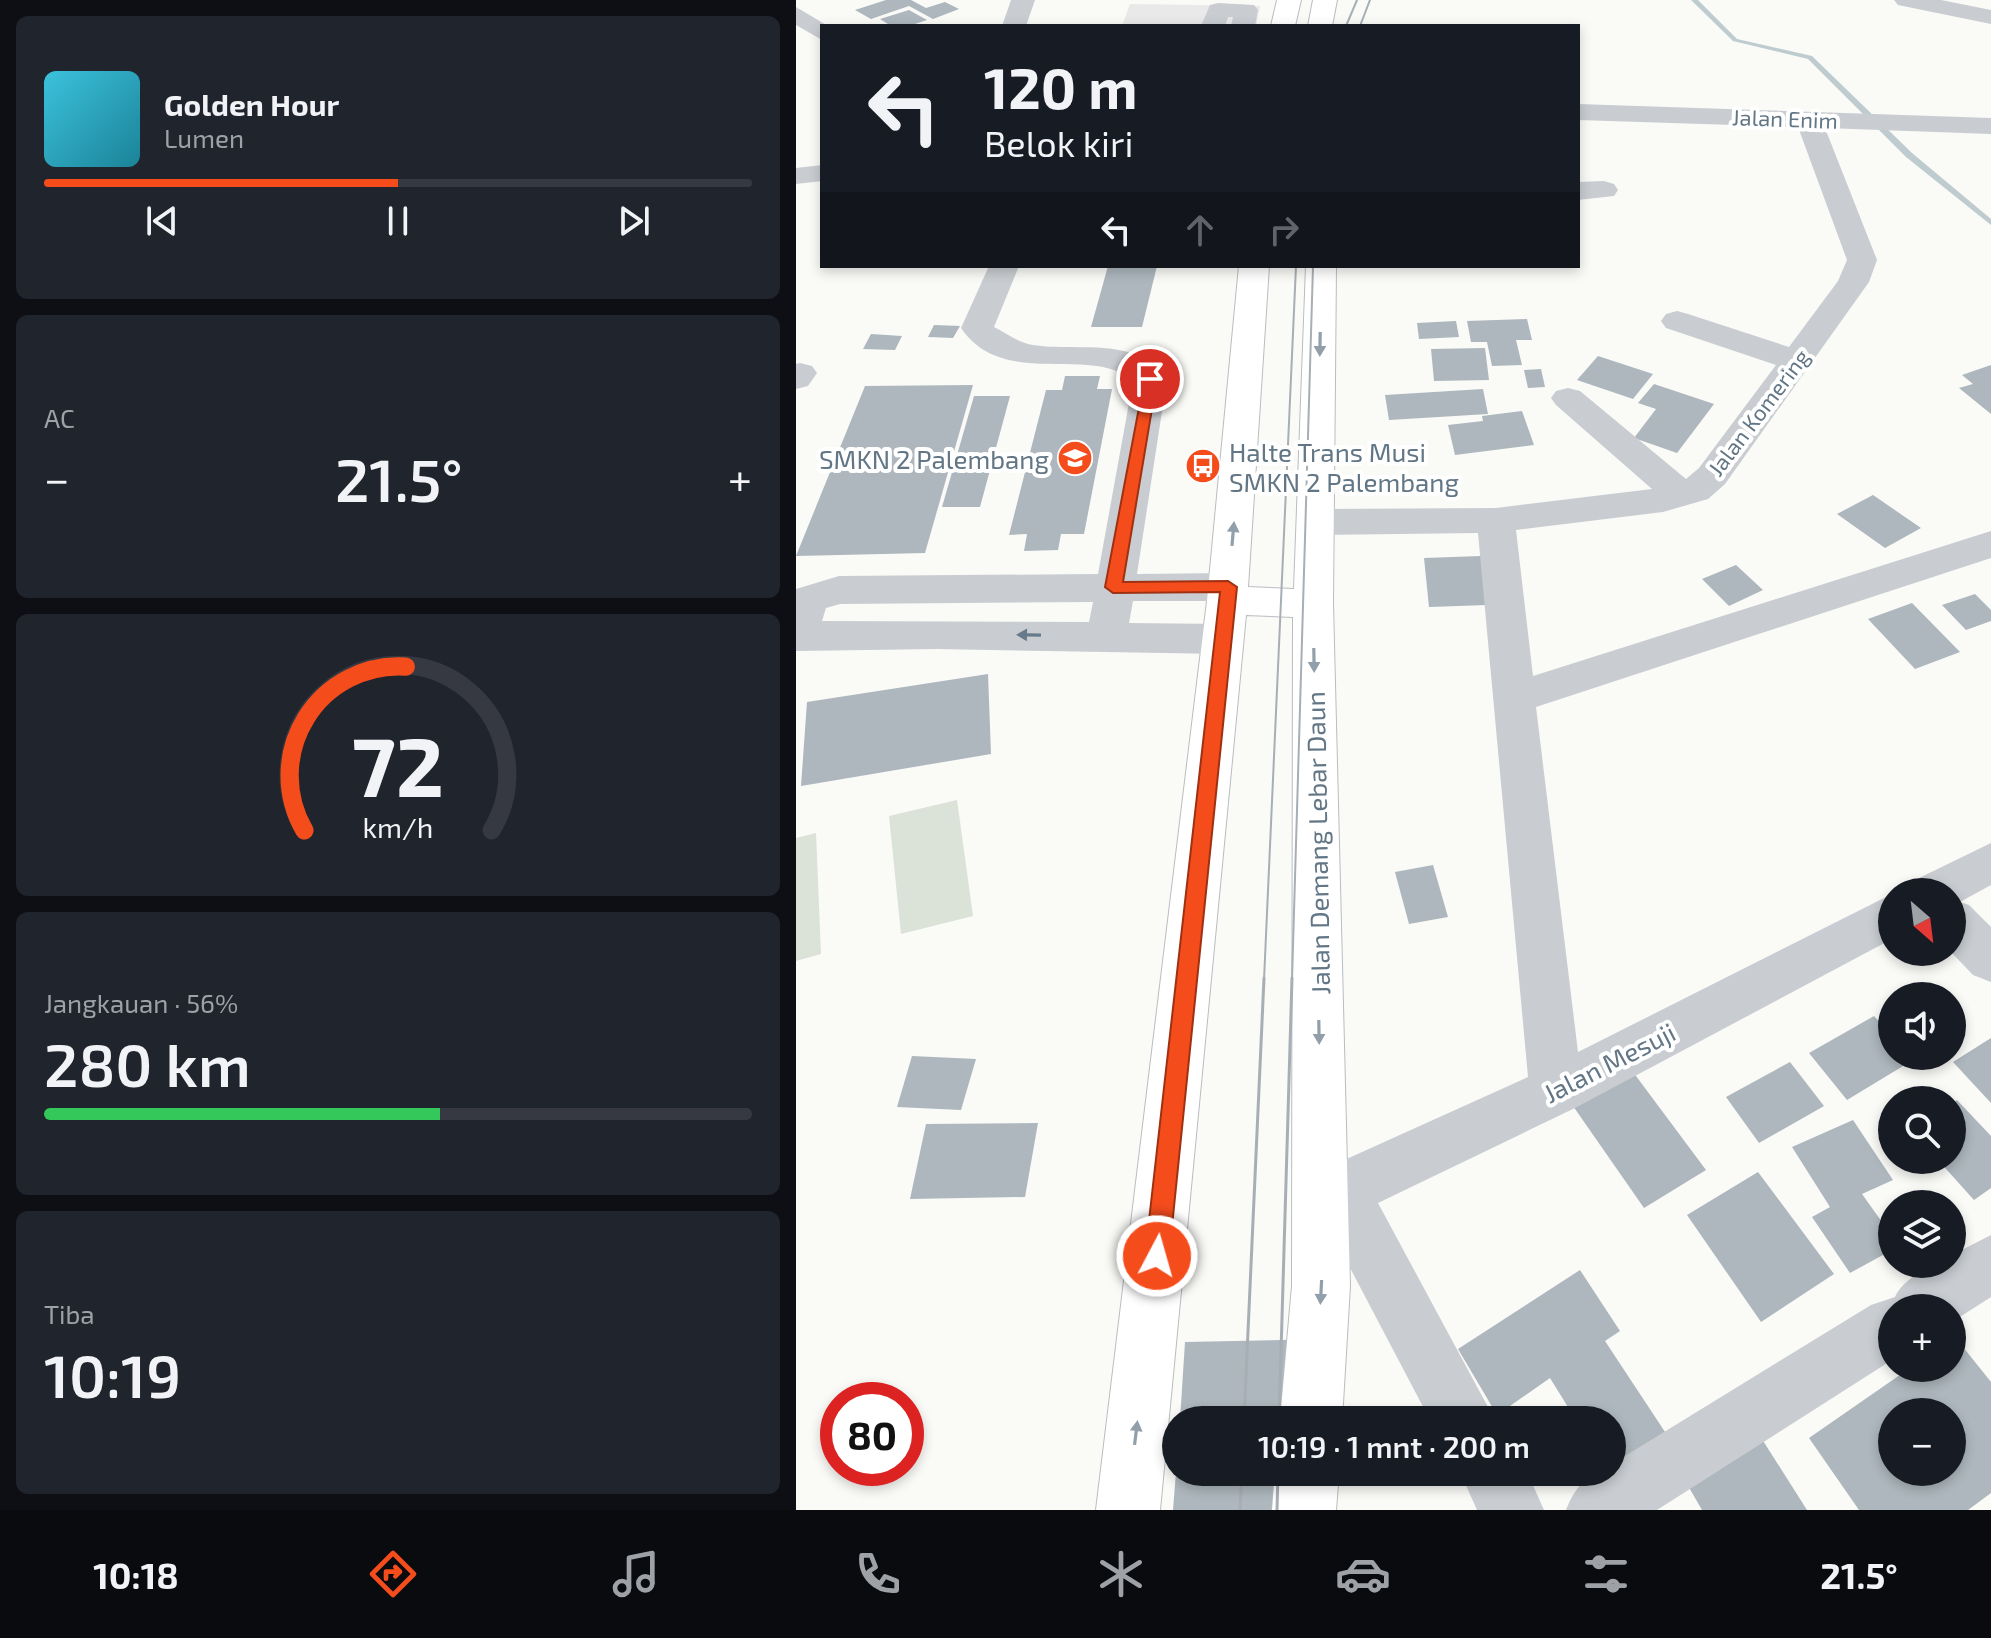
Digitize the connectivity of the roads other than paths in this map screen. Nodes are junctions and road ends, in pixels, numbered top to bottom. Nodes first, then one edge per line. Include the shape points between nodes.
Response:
1 (1023, 0) edge
2 (1325, 0) edge
3 (1906, 0) edge
4 (1286, 12) edge
5 (796, 14) edge
6 (1991, 17) edge
7 (1245, 18) edge
8 (1015, 24) edge
9 (1214, 24) edge
10 (1320, 24) edge
11 (820, 32) edge
12 (1580, 112) edge
13 (1807, 117) junction
14 (1991, 126) edge
15 (820, 173) edge
16 (796, 176) edge
17 (1003, 268) edge
18 (1254, 268) edge
19 (1321, 268) edge
20 (1677, 321) dead end
21 (1797, 361) junction
22 (1568, 398) dead end
23 (1682, 495) junction
24 (1496, 520) junction
25 (1318, 522) junction
26 (1991, 544) edge
27 (951, 587) junction
28 (1113, 587) junction
29 (1313, 603) junction
30 (1226, 609) junction
31 (937, 634) junction
32 (796, 636) edge
33 (1107, 636) junction
34 (1514, 698) junction
35 (1991, 862) edge
36 (1962, 878) edge
37 (1878, 922) edge
38 (1966, 934) edge
39 (1991, 960) edge
40 (1556, 1090) junction
41 (1331, 1196) junction
42 (1991, 1264) edge
43 (1943, 1294) edge
44 (1878, 1335) edge
45 (1312, 1406) edge
46 (1456, 1406) edge
47 (1306, 1486) edge
48 (1499, 1486) edge
49 (1128, 1510) edge
50 (1304, 1510) edge
51 (1512, 1510) edge
52 (1598, 1510) edge

1 - 8 street
2 - 10 highway
3 - 6 street
4 - 7 street
5 - 11 street
7 - 9 street via 1218,10
12 - 13 street, Jalan Enim
13 - 14 street, Jalan Enim
13 - 21 street, Jalan Komering via 1862,260 1853,282
15 - 16 street
17 - 28 street via 977,328 981,333 1024,354 1123,360 1150,379
30 -> 18 highway
19 -> 25 highway, Jalan Demang Lebar Daun
20 - 21 street
21 - 23 street, Jalan Komering via 1712,476
22 - 23 street
23 - 24 street, Jalan Komering
24 - 25 street, Jalan Komering
24 - 34 street
25 - 29 highway, Jalan Demang Lebar Daun
26 - 34 street
27 - 28 street
27 - 31 street
27 - 32 street via 817,595 809,599
28 - 30 street
28 - 33 street
29 - 30 highway
29 -> 41 highway, Jalan Demang Lebar Daun
30 - 33 street
49 -> 30 highway
31 - 32 street
33 -> 31 street
34 - 40 street
35 - 36 street
37 - 40 street, Jalan Mesuji
38 - 39 street
40 - 41 street, Jalan Mesuji
41 -> 45 highway, Jalan Demang Lebar Daun
41 - 46 street
42 - 43 street
44 - 52 street
47 - 50 highway
48 - 51 street

